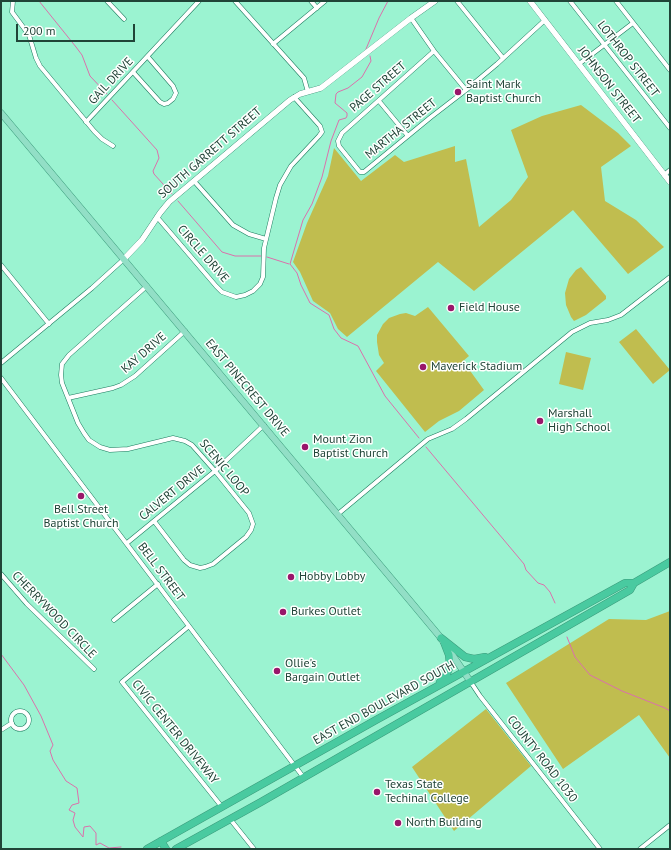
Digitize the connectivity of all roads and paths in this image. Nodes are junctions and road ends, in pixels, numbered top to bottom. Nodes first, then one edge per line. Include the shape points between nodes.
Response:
1 (13, 1) edge
2 (107, 1) edge
3 (199, 1) edge
4 (235, 1) edge
5 (311, 1) edge
6 (325, 1) edge
7 (435, 1) edge
8 (457, 1) edge
9 (530, 1) edge
10 (570, 1) edge
11 (616, 1) edge
12 (317, 8) junction
13 (411, 18) junction
14 (124, 19) dead end
15 (545, 20) junction
16 (633, 23) junction
17 (273, 44) junction
18 (605, 45) junction
19 (434, 51) junction
20 (148, 57) junction
21 (503, 58) junction
22 (580, 64) junction
23 (670, 70) edge
24 (133, 72) junction
25 (466, 90) junction
26 (308, 92) junction
27 (294, 97) junction
28 (379, 101) junction
29 (1, 113) edge
30 (86, 122) junction
31 (670, 128) edge
32 (408, 136) junction
33 (338, 141) joint
34 (112, 146) dead end
35 (670, 170) edge
36 (664, 175) junction
37 (194, 181) junction
38 (670, 182) edge
39 (157, 217) junction
40 (266, 238) junction
41 (124, 259) junction
42 (1, 265) edge
43 (670, 277) edge
44 (147, 286) junction
45 (49, 324) junction
46 (185, 331) junction
47 (1, 363) edge
48 (1, 378) edge
49 (68, 398) junction
50 (264, 425) junction
51 (215, 471) junction
52 (338, 514) junction
53 (154, 520) junction
54 (127, 543) junction
55 (670, 562) edge
56 (1, 574) edge
57 (634, 583) junction
58 (158, 584) junction
59 (114, 620) dead end
60 (189, 626) junction
61 (443, 640) junction
62 (497, 653) junction
63 (94, 669) dead end
64 (464, 672) junction
65 (470, 681) junction
66 (431, 689) junction
67 (12, 723) junction
68 (1, 730) edge
69 (295, 765) junction
70 (304, 778) junction
71 (222, 807) junction
72 (230, 819) junction
73 (670, 826) edge
74 (162, 841) junction
75 (147, 849) edge
76 (166, 849) edge
77 (176, 849) edge
78 (254, 849) edge
79 (600, 849) edge
80 (640, 849) edge

1 - 30 street via 12,12 29,35 37,62
2 - 14 street
3 - 20 street, GAIL DRIVE
4 - 17 street
5 - 12 street
6 - 12 street
7 - 13 street, SOUTH GARRETT STREET
8 - 21 street
9 - 15 street, JOHNSON STREET
10 - 18 street, LOTHROP STREET
11 - 16 street
12 - 17 street
13 - 19 street
13 - 26 street, SOUTH GARRETT STREET via 324,86
15 - 21 street, MARTHA STREET
15 - 22 street, JOHNSON STREET
16 - 18 street
16 - 23 street
17 - 26 street via 304,78
18 - 22 street
18 - 31 street, LOTHROP STREET
19 - 25 street
19 - 28 street, PAGE STREET
20 - 24 street, GAIL DRIVE
20 - 24 street via 173,86 176,93 173,99 168,103 160,102
21 - 25 street, MARTHA STREET
22 - 36 street, JOHNSON STREET
24 - 30 street, GAIL DRIVE
25 - 32 street, MARTHA STREET
26 - 27 street, SOUTH GARRETT STREET
27 - 37 street, SOUTH GARRETT STREET
27 - 40 street, CIRCLE DRIVE via 320,126 322,132 291,166 284,178
28 - 32 street
28 - 33 street, PAGE STREET via 344,130
29 - 41 main road, EAST PINECREST DRIVE
30 - 34 street
32 - 33 street, MARTHA STREET via 362,172 359,172 340,148
35 - 36 street
36 - 38 street, JOHNSON STREET
37 - 39 street, SOUTH GARRETT STREET via 168,202
37 - 40 street via 236,227 249,234
39 - 40 street, CIRCLE DRIVE via 216,286 232,296 249,294 260,284 264,273
39 - 41 street, SOUTH GARRETT STREET via 142,240
41 - 44 main road, EAST PINECREST DRIVE
41 - 45 street, SOUTH GARRETT STREET
42 - 45 street
43 - 52 street via 621,315 590,323 572,332 467,418 452,429 428,439
44 - 46 main road, EAST PINECREST DRIVE
44 - 49 street, SCENIC LOOP via 63,361 61,378
45 - 47 street, SOUTH GARRETT STREET
46 - 49 street, KAY DRIVE via 135,376 121,385
46 - 50 main road, EAST PINECREST DRIVE
48 - 54 street, BELL STREET
49 - 51 street, SCENIC LOOP via 82,430 89,440 100,446 118,450 178,438 192,445
50 - 51 street, CALVERT DRIVE
50 - 52 main road, EAST PINECREST DRIVE
51 - 53 street, CALVERT DRIVE
51 - 53 street, SCENIC LOOP via 249,513 253,524 248,535 215,562 202,568 187,563
52 - 61 main road, EAST PINECREST DRIVE
53 - 54 street, CALVERT DRIVE
54 - 58 street, BELL STREET
55 - 57 highway, EAST END BOULEVARD SOUTH
56 - 63 street, CHERRYWOOD CIRCLE via 27,604
57 - 62 highway, EAST END BOULEVARD SOUTH via 625,582
57 - 65 highway, EAST END BOULEVARD SOUTH via 630,590
58 - 59 street
58 - 60 street, BELL STREET
60 - 69 street, BELL STREET
60 - 71 street, CIVIC CENTER DRIVEWAY via 122,682
61 - 62 highway via 468,658 480,659
61 - 64 main road, EAST PINECREST DRIVE
61 - 66 highway via 449,659 449,669 444,678
62 - 64 highway, EAST END BOULEVARD SOUTH
64 - 65 main road, EAST PINECREST DRIVE
64 - 66 highway, EAST END BOULEVARD SOUTH
65 - 70 highway, EAST END BOULEVARD SOUTH
65 - 79 street, COUNTY ROAD 1030
66 - 69 highway, EAST END BOULEVARD SOUTH
67 - 67 street via 12,716 16,712 23,712 27,716 28,721 24,727 18,728
67 - 68 street
69 - 70 street, BELL STREET
69 - 71 highway, EAST END BOULEVARD SOUTH
70 - 72 highway, EAST END BOULEVARD SOUTH
71 - 74 highway, EAST END BOULEVARD SOUTH
72 - 77 highway, EAST END BOULEVARD SOUTH
72 - 78 street
73 - 80 street
74 - 75 highway, EAST END BOULEVARD SOUTH
74 - 76 highway

